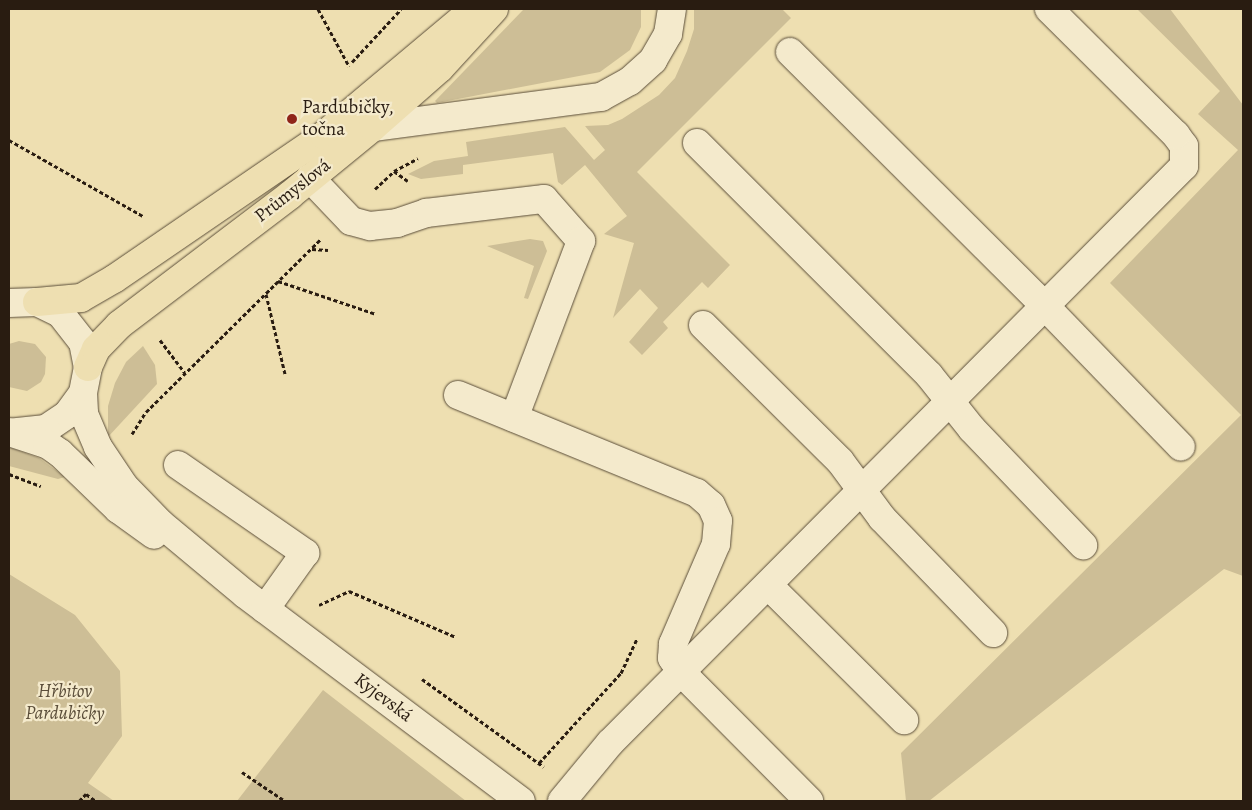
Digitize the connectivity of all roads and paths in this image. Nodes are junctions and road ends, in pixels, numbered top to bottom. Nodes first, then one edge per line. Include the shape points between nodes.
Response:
1 (318, 9) edge
2 (401, 9) edge
3 (474, 9) edge
4 (494, 9) edge
5 (672, 9) edge
6 (1049, 9) edge
7 (790, 52) dead end
8 (373, 127) junction
9 (9, 140) edge
10 (697, 143) dead end
11 (427, 156) dead end
12 (310, 178) junction
13 (346, 216) junction
14 (147, 218) dead end
15 (278, 281) junction
16 (266, 293) junction
17 (37, 302) junction
18 (9, 303) edge
19 (1046, 307) junction
20 (376, 314) dead end
21 (703, 325) dead end
22 (285, 374) dead end
23 (86, 380) junction
24 (458, 395) dead end
25 (950, 402) junction
26 (514, 418) junction
27 (9, 431) edge
28 (130, 437) dead end
29 (1181, 447) dead end
30 (178, 465) dead end
31 (862, 490) junction
32 (1083, 545) dead end
33 (768, 585) junction
34 (255, 602) junction
35 (319, 605) dead end
36 (641, 628) dead end
37 (993, 633) dead end
38 (456, 637) dead end
39 (681, 672) junction
40 (904, 720) dead end
41 (539, 763) dead end
42 (242, 772) dead end
43 (79, 801) edge
44 (96, 801) edge
45 (285, 801) edge
46 (521, 801) edge
47 (562, 801) edge
48 (809, 801) edge

1 - 2 path via 349,66
3 - 17 main road, Průmyslová via 324,135 107,284 67,302
4 - 8 main road, Průmyslová via 440,68
5 - 8 street via 668,34 653,60 630,81 600,96
6 - 19 street via 1176,135 1187,156 1177,175
7 - 19 street
8 - 12 main road, Průmyslová
9 - 14 path
10 - 25 street via 929,375
11 - 13 path via 394,172
12 - 13 street
12 - 23 main road, Průmyslová via 119,325 96,349
13 - 15 path
13 - 26 street via 351,221 370,226 398,223 426,213 544,199 581,241
15 - 16 path
15 - 20 path
16 - 22 path
16 - 28 path via 146,412
17 - 18 street
17 - 23 street, Kyjevská via 60,313 74,326 83,342
19 - 25 street
19 - 29 street
21 - 31 street via 840,461
23 - 27 street via 68,414 46,429
23 - 34 street, Kyjevská via 84,414 89,430 124,486 175,537
24 - 26 street
25 - 31 street
25 - 32 street
26 - 39 street via 697,493 716,513 719,530 716,544 673,644 672,658
27 - 34 street, Kyjevská via 53,449 136,524
30 - 34 street via 305,553
31 - 33 street
31 - 37 street via 882,518
33 - 39 street
33 - 40 street
34 - 46 street, Kyjevská
35 - 38 path via 349,591
36 - 41 path via 621,673
39 - 47 street via 589,765
39 - 48 street
42 - 45 path
43 - 44 path via 86,794

